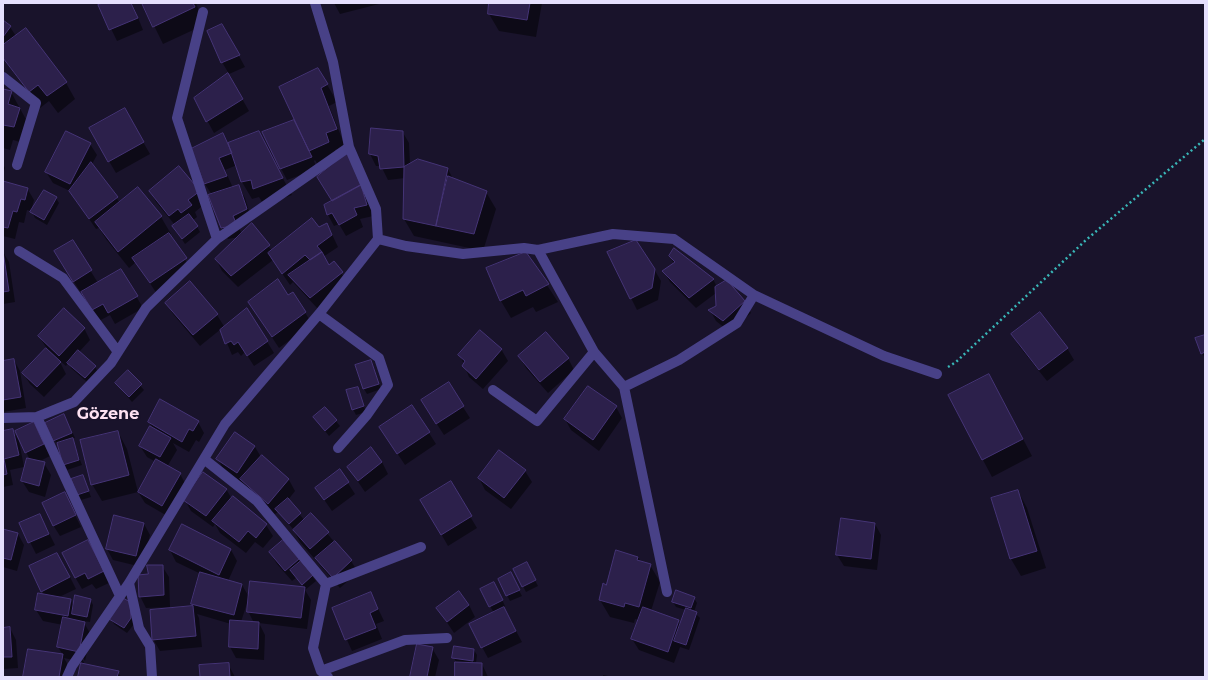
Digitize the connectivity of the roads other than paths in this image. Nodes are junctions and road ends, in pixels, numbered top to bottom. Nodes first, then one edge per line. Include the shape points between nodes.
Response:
1 (315, 3) edge
2 (203, 12) dead end
3 (3, 78) edge
4 (349, 146) junction
5 (17, 164) dead end
6 (217, 239) junction
7 (378, 239) junction
8 (538, 250) junction
9 (19, 251) dead end
10 (754, 296) junction
11 (319, 314) junction
12 (118, 352) junction
13 (594, 352) junction
14 (937, 374) road end
15 (624, 387) junction
16 (492, 390) dead end
17 (37, 417) junction
18 (3, 418) edge
19 (338, 448) dead end
20 (204, 459) junction
21 (421, 547) dead end
22 (130, 583) junction
23 (326, 584) junction
24 (667, 592) dead end
25 (120, 596) junction
26 (447, 638) dead end
27 (324, 674) edge
28 (67, 677) edge
29 (152, 677) edge

1 - 4 street via 333,62
2 - 6 street via 177,118
3 - 5 street via 36,103
4 - 6 street
4 - 7 street via 376,209
6 - 12 street via 146,308
7 - 8 street via 406,246 463,254 524,248
7 - 11 street
8 - 10 street via 613,234 674,239
8 - 13 street
9 - 12 street via 63,278
10 - 14 street via 884,356
10 - 15 street via 737,323 680,360
11 - 19 street via 378,358 388,385 367,415
11 - 20 street via 225,424
12 - 17 street via 111,363 74,402
13 - 15 street
13 - 16 street via 537,421
15 - 24 street
17 - 18 street
17 - 25 street
20 - 22 street
20 - 23 street via 257,502
21 - 23 street
22 - 25 street
22 - 29 street via 139,628 150,646
23 - 27 street via 313,648
25 - 28 street
26 - 27 street via 406,640

